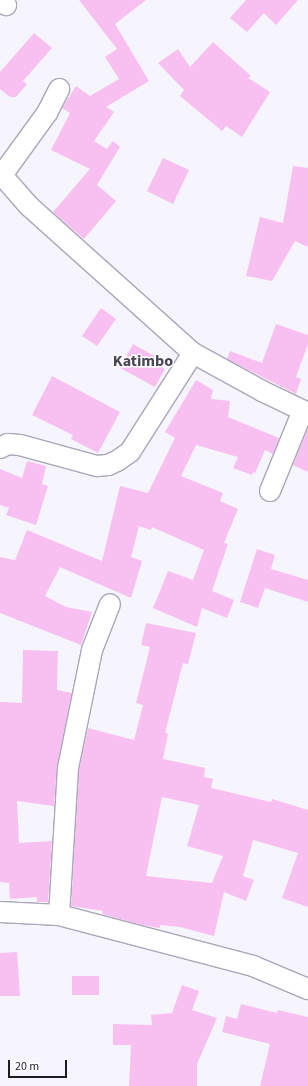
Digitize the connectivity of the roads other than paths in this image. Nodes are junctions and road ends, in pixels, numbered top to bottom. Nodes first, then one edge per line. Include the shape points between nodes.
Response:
1 (59, 89) dead end
2 (1, 174) edge
3 (193, 353) junction
4 (306, 412) edge
5 (0, 448) edge
6 (270, 491) dead end
7 (110, 604) dead end
8 (0, 912) edge
9 (59, 915) junction
10 (308, 989) edge

1 - 2 street via 47,114
2 - 3 street via 29,206
3 - 4 street
3 - 5 street via 130,452 117,461 97,466 20,445 8,444
4 - 6 street
7 - 9 street via 92,650 68,768
8 - 9 street
9 - 10 street via 253,966

